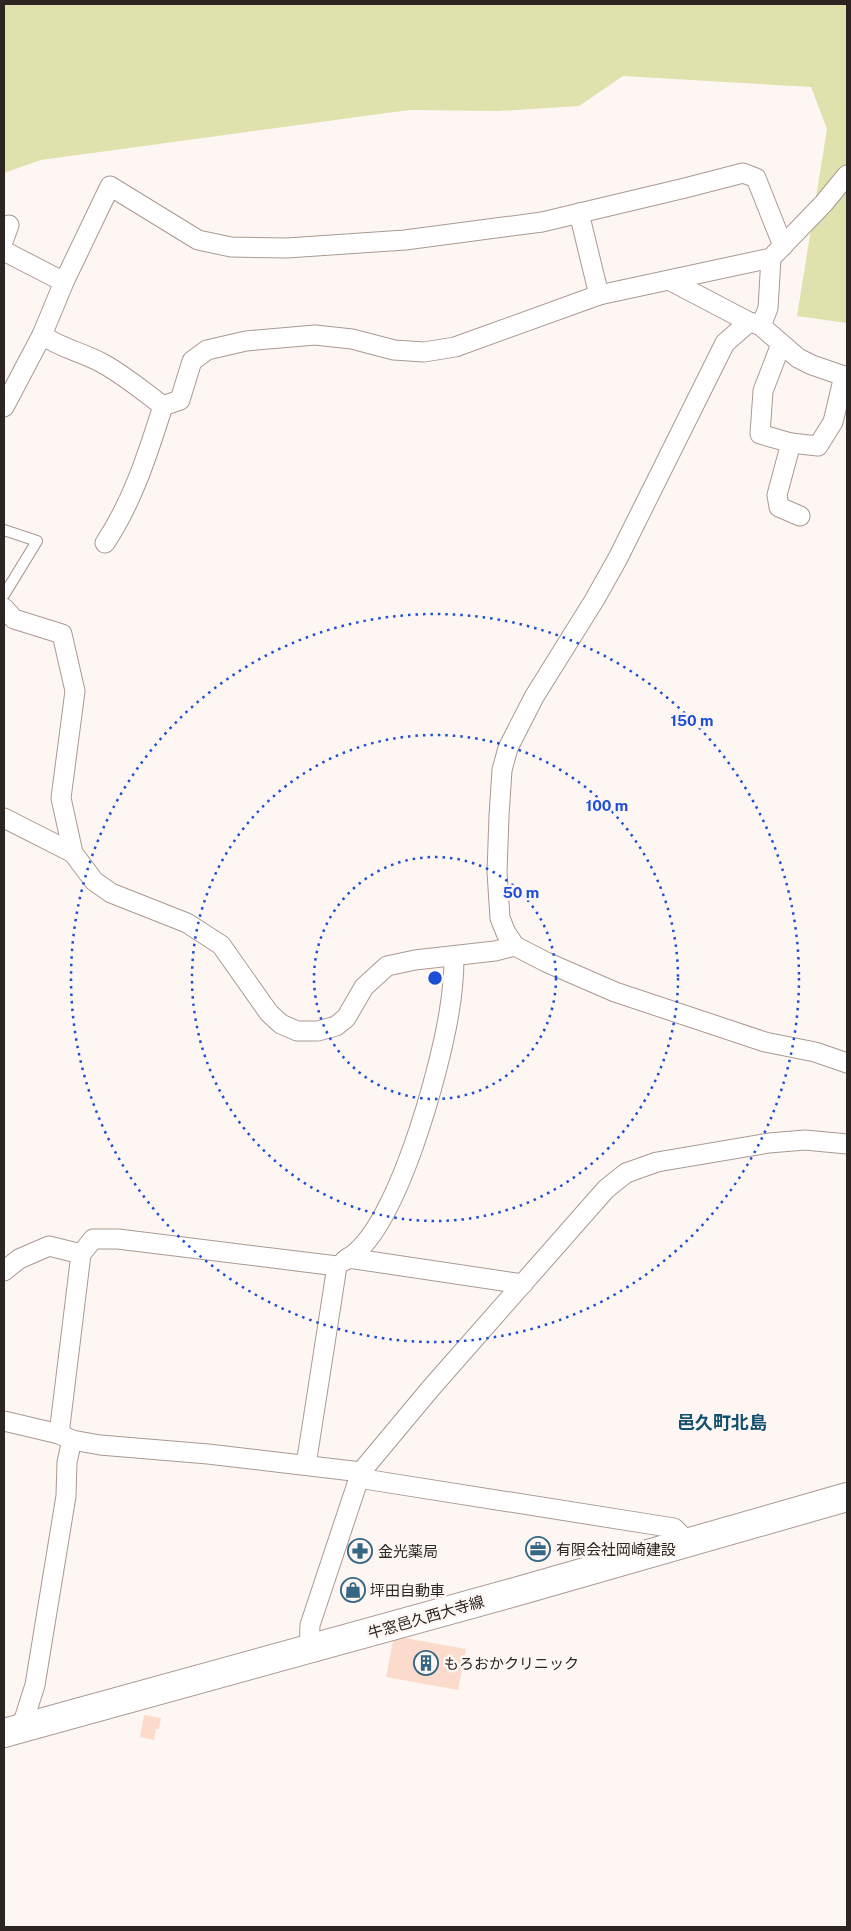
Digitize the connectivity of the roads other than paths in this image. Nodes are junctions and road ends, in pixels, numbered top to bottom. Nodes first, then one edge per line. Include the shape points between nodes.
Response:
1 (847, 175) edge
2 (579, 213) junction
3 (4, 251) edge
4 (777, 252) junction
5 (669, 280) junction
6 (64, 282) junction
7 (599, 295) junction
8 (755, 323) junction
9 (42, 335) junction
10 (781, 344) junction
11 (846, 377) edge
12 (163, 406) junction
13 (4, 407) edge
14 (791, 444) junction
15 (800, 516) dead end
16 (4, 530) edge
17 (105, 543) dead end
18 (4, 595) edge
19 (4, 608) edge
20 (4, 818) edge
21 (73, 853) junction
22 (515, 946) junction
23 (454, 957) junction
24 (847, 1064) edge
25 (847, 1144) edge
26 (81, 1254) junction
27 (342, 1262) junction
28 (4, 1271) edge
29 (523, 1284) junction
30 (4, 1421) edge
31 (65, 1437) junction
32 (306, 1465) junction
33 (359, 1475) junction
34 (847, 1497) edge
35 (688, 1542) junction
36 (309, 1649) junction
37 (12, 1731) edge

1 - 4 street
2 - 4 street via 743,173 756,178
2 - 6 street via 542,222 405,240 287,248 231,247 198,240 110,186
2 - 7 street
3 - 6 street
4 - 5 street
4 - 8 street via 768,308
5 - 7 street
5 - 8 street
6 - 9 street
7 - 12 street via 456,347 424,352 394,350 352,339 315,335 246,341 207,350 192,360 180,400
8 - 10 street
8 - 22 street via 725,343 618,558 534,697 508,748 502,770 497,872 500,918
9 - 12 street via 101,362
9 - 13 street
10 - 11 street via 798,358
10 - 14 street via 763,391 760,434
11 - 14 street via 833,422 818,446
12 - 17 street via 143,470 118,524
14 - 15 street via 777,496 779,507
16 - 18 lane via 37,541
19 - 21 street via 14,619 62,634 75,691 60,798
20 - 21 street
21 - 23 street via 94,880 111,893 187,923 221,945 269,1013 281,1024 297,1031 318,1031 336,1026 346,1018 364,987 387,966
22 - 23 street
22 - 24 street via 653,1006
23 - 27 street via 450,1013 430,1096 408,1160 369,1240
25 - 29 street via 805,1140 769,1143 657,1162 626,1173 606,1189
26 - 27 street via 92,1239 118,1239
26 - 28 street via 49,1246 19,1259
26 - 31 street
27 - 29 street
27 - 32 street
29 - 33 street
30 - 31 street
31 - 32 street via 100,1445
31 - 37 street via 66,1496 35,1685
32 - 33 street
33 - 35 street via 674,1528
33 - 36 street via 310,1625
34 - 35 main road, 牛窓邑久西大寺線
35 - 36 main road, 牛窓邑久西大寺線
36 - 37 main road, 牛窓邑久西大寺線

